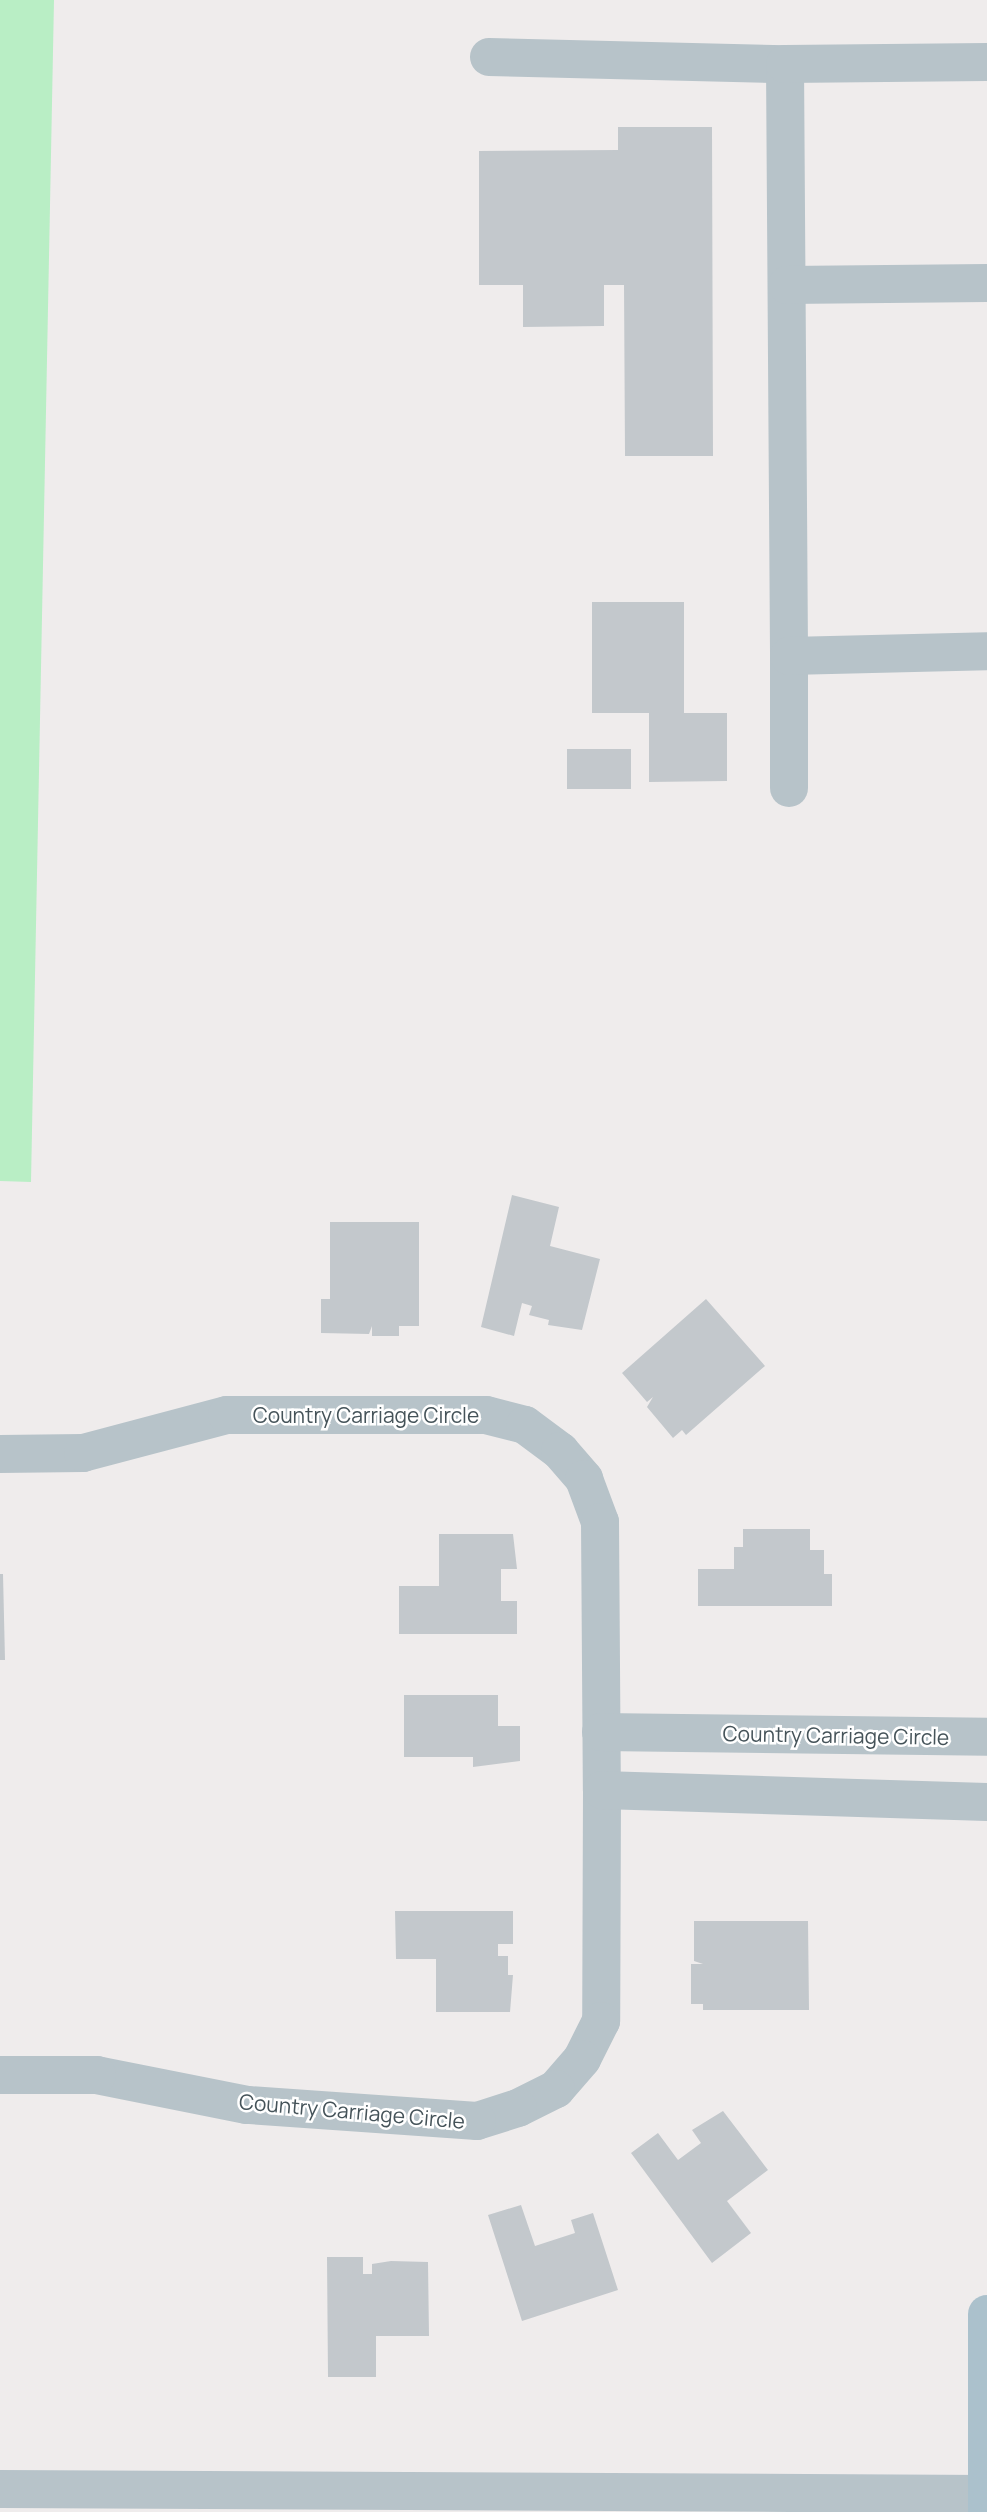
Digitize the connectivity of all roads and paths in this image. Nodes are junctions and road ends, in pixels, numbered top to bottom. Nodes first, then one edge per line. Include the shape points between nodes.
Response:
1 (489, 57) dead end
2 (987, 62) edge
3 (785, 64) junction
4 (987, 283) edge
5 (787, 285) junction
6 (987, 652) edge
7 (789, 656) junction
8 (789, 788) dead end
9 (0, 1454) edge
10 (601, 1732) junction
11 (987, 1737) edge
12 (602, 1790) junction
13 (987, 1802) edge
14 (0, 2075) edge
15 (987, 2314) edge
16 (0, 2489) edge
17 (986, 2494) edge
18 (987, 2512) edge

1 - 3 street
2 - 3 street
3 - 5 street
4 - 5 street
5 - 7 street
6 - 7 street
7 - 8 street
9 - 10 street, Country Carriage Circle via 83,1453 227,1415 486,1415 525,1424 561,1451 584,1479 600,1522
10 - 11 street, Country Carriage Circle
10 - 12 street, Country Carriage Circle
12 - 13 street
12 - 14 street, Country Carriage Circle via 601,2021 582,2059 556,2089 518,2108 477,2121 247,2105 97,2075
15 - 17 main road
16 - 17 street
17 - 18 main road

